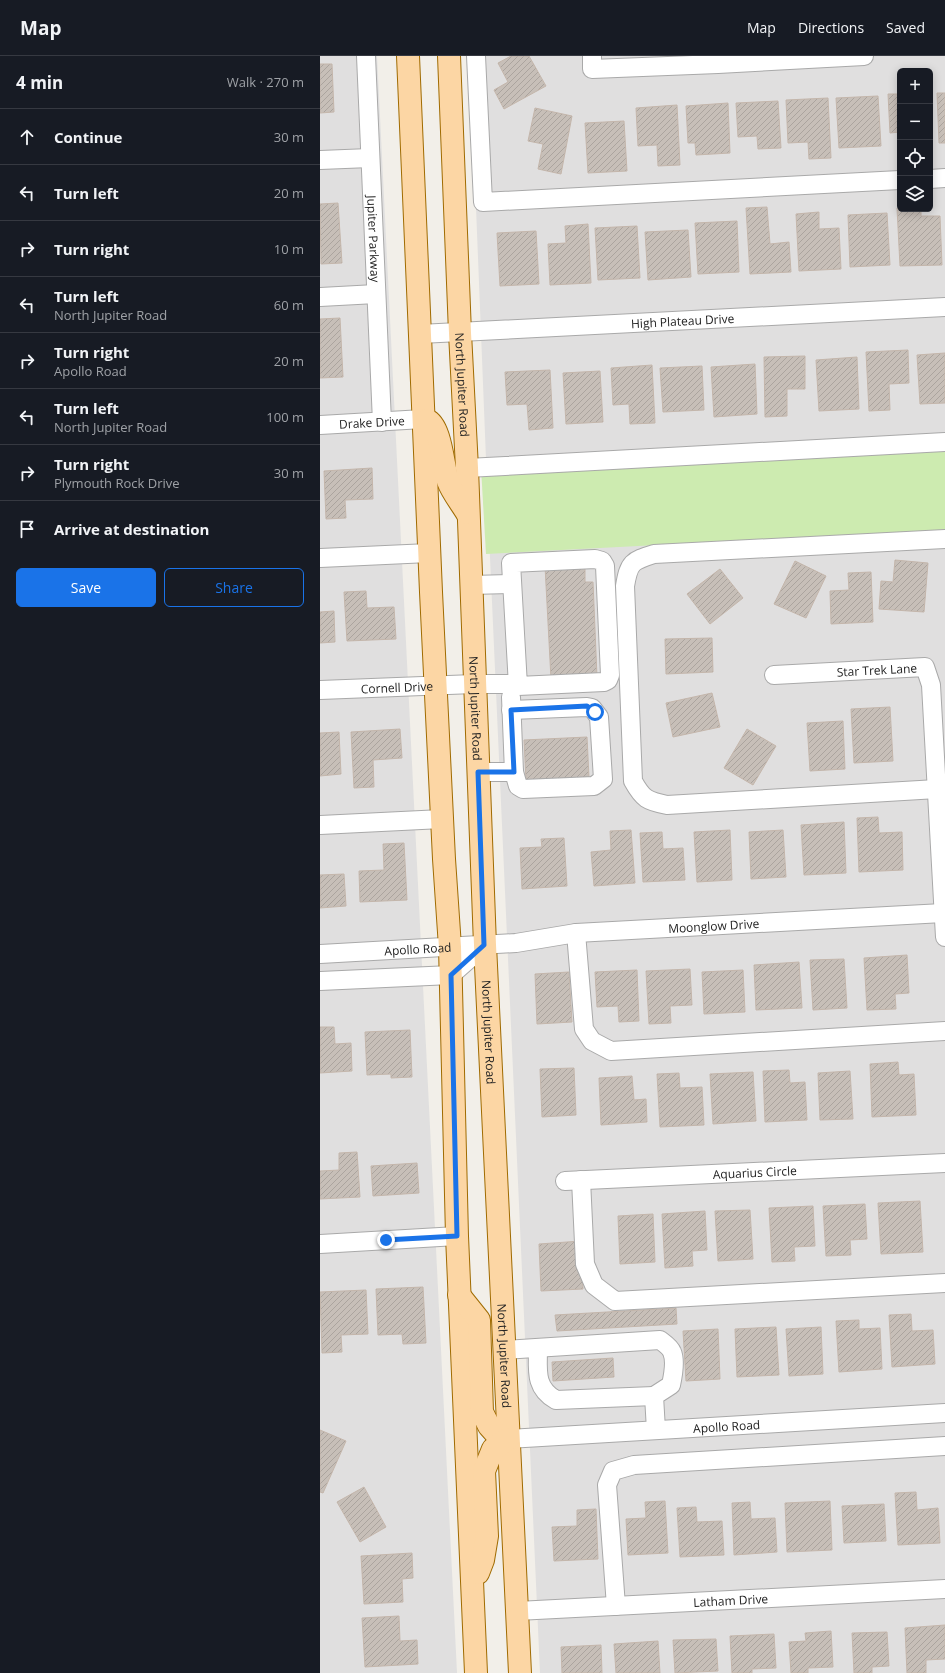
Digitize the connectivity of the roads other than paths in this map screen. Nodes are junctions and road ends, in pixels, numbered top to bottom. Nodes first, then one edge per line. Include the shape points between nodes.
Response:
1 (366, 56) edge
2 (408, 56) edge
3 (449, 56) edge
4 (476, 56) edge
5 (592, 56) edge
6 (864, 56) edge
7 (718, 60) edge
8 (370, 158) junction
9 (320, 160) edge
10 (945, 178) edge
11 (933, 179) edge
12 (897, 180) edge
13 (483, 202) junction
14 (454, 205) junction
15 (376, 294) junction
16 (320, 297) edge
17 (945, 307) edge
18 (460, 333) junction
19 (420, 334) junction
20 (423, 419) junction
21 (382, 422) junction
22 (320, 425) edge
23 (945, 442) edge
24 (467, 468) junction
25 (468, 516) junction
26 (945, 539) edge
27 (430, 553) junction
28 (320, 558) edge
29 (512, 584) junction
30 (471, 585) junction
31 (774, 675) dead end
32 (474, 684) junction
33 (514, 685) junction
34 (436, 686) junction
35 (320, 690) edge
36 (511, 710) junction
37 (940, 752) edge
38 (478, 772) junction
39 (514, 772) junction
40 (937, 789) junction
41 (442, 819) junction
42 (320, 825) edge
43 (943, 913) junction
44 (576, 933) junction
45 (945, 937) edge
46 (484, 945) junction
47 (450, 947) junction
48 (320, 954) edge
49 (451, 975) junction
50 (320, 981) edge
51 (945, 1031) edge
52 (945, 1163) edge
53 (457, 1236) junction
54 (320, 1244) edge
55 (945, 1283) edge
56 (459, 1295) junction
57 (538, 1348) junction
58 (505, 1350) junction
59 (654, 1396) junction
60 (945, 1413) edge
61 (656, 1430) junction
62 (508, 1439) junction
63 (945, 1446) edge
64 (472, 1589) junction
65 (945, 1589) edge
66 (616, 1606) junction
67 (517, 1611) junction
68 (476, 1673) edge
69 (520, 1673) edge

1 - 8 street, Jupiter Parkway
2 - 19 main road
3 - 14 main road, North Jupiter Road
4 - 13 street
5 - 7 street via 592,69
6 - 7 street
8 - 9 street
8 - 15 street, Jupiter Parkway
10 - 11 street
12 - 13 street
13 - 14 street
14 - 18 main road, North Jupiter Road
15 - 16 street
15 - 21 street, Jupiter Parkway
17 - 18 street, High Plateau Drive
18 - 19 street, High Plateau Drive
18 - 24 main road, North Jupiter Road
19 - 20 main road
20 - 21 street, Drake Drive
20 - 25 main road via 430,422 437,432 448,482
20 - 27 main road
21 - 22 street, Drake Drive
23 - 24 street
24 - 25 main road, North Jupiter Road
25 - 30 main road, North Jupiter Road
26 - 40 street via 654,554 636,560 628,570 625,586 633,780 639,792 651,802 667,805
27 - 28 street
27 - 34 main road
29 - 30 street
29 - 33 street
29 - 33 street, Cornell Drive via 511,564 595,559 602,562 605,566 610,675 604,682
30 - 32 main road, North Jupiter Road
31 - 37 street, Star Trek Lane via 925,667 931,685
32 - 33 street, Cornell Drive
32 - 34 street, Cornell Drive
32 - 38 main road, North Jupiter Road
33 - 36 street
34 - 35 street, Cornell Drive
34 - 41 main road
36 - 39 street
36 - 39 street via 587,706 592,708 599,717 603,779 594,786 523,789 518,786
37 - 40 street, Star Trek Lane
38 - 39 street
38 - 46 main road, North Jupiter Road
40 - 43 street, Star Trek Lane
41 - 42 street
41 - 47 main road
43 - 44 street, Moonglow Drive
43 - 45 street, Star Trek Lane
44 - 46 street, Moonglow Drive via 516,944
44 - 51 street via 584,1029 592,1041 611,1051
46 - 47 street, Apollo Road
46 - 49 street, Apollo Road
46 - 58 main road, North Jupiter Road
47 - 48 street, Apollo Road
47 - 49 main road
49 - 50 street
49 - 53 main road
52 - 55 street, Aquarius Circle via 573,1180 585,1264 594,1285 615,1301
53 - 54 street
53 - 56 main road
56 - 62 main road via 479,1320 482,1412 497,1435
56 - 64 main road
57 - 58 street
57 - 59 street via 539,1380 542,1389 556,1400
57 - 59 street via 660,1340 672,1352 673,1373 671,1385
58 - 62 main road, North Jupiter Road
59 - 61 street
60 - 61 street, Apollo Road
61 - 62 street, Apollo Road
62 - 64 main road via 493,1449 484,1470 487,1536 483,1560
62 - 67 main road, North Jupiter Road
63 - 66 street via 634,1465 613,1471 607,1485
64 - 68 main road
65 - 66 street, Latham Drive
66 - 67 street, Latham Drive
67 - 69 main road, North Jupiter Road

